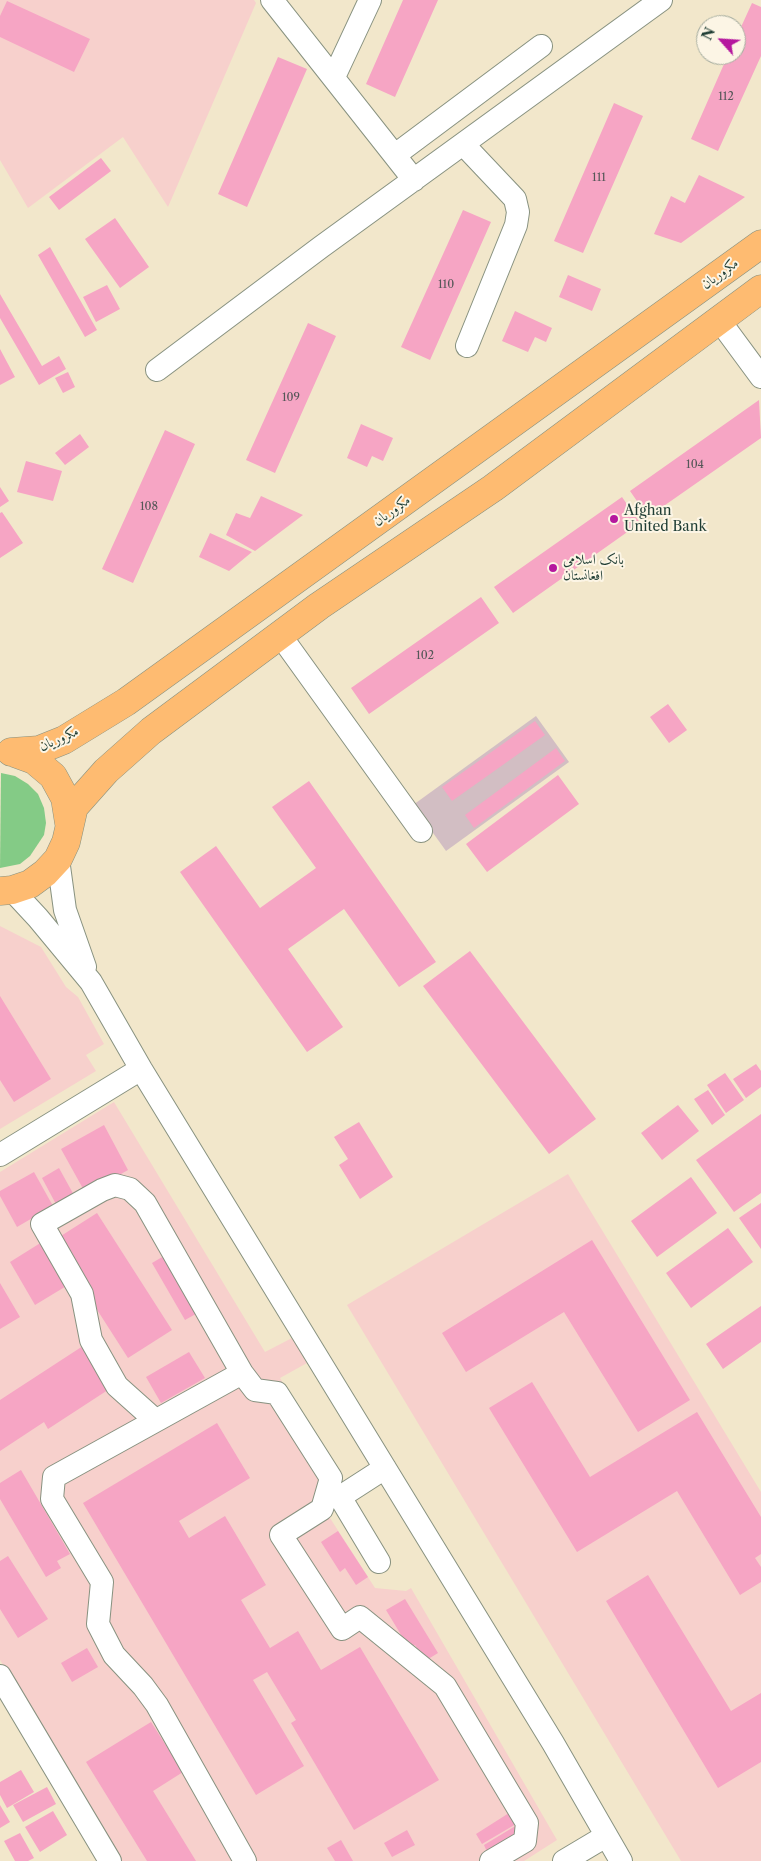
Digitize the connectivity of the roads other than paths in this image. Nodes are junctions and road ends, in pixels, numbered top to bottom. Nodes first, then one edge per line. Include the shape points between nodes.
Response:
1 (272, 0) edge
2 (370, 0) edge
3 (661, 0) edge
4 (541, 46) dead end
5 (334, 77) junction
6 (463, 144) junction
7 (395, 155) junction
8 (414, 180) junction
9 (761, 244) edge
10 (761, 289) edge
11 (720, 320) junction
12 (467, 346) dead end
13 (157, 370) dead end
14 (761, 376) edge
15 (280, 635) junction
16 (5, 751) edge
17 (69, 823) junction
18 (420, 832) dead end
19 (58, 859) junction
20 (6, 891) edge
21 (91, 982) junction
22 (141, 1069) junction
23 (0, 1155) edge
24 (242, 1373) junction
25 (155, 1420) junction
26 (384, 1468) junction
27 (379, 1562) dead end
28 (3, 1690) edge
29 (606, 1836) junction
30 (103, 1859) edge
31 (245, 1861) edge
32 (491, 1861) edge
33 (564, 1861) edge
34 (621, 1861) edge

1 - 5 street
2 - 5 street
3 - 6 street
4 - 7 street
5 - 7 street
6 - 8 street
6 - 12 street via 515,199 518,212 516,226
7 - 8 street
8 - 13 street
9 - 16 main road, مکروریان via 126,702 64,740 39,750
10 - 11 main road
11 - 14 street
11 - 15 main road via 493,488
15 - 17 main road via 152,731 106,771 74,806
15 - 18 street
16 - 17 main road via 34,760 53,776 65,798
17 - 19 main road via 66,842
19 - 20 main road via 30,884
19 - 21 street via 66,910
20 - 21 street via 38,918
21 - 22 street
22 - 23 street
22 - 26 street
24 - 25 street
24 - 25 street via 145,1203 130,1189 115,1185 102,1190 42,1224 82,1294 91,1340 117,1386
24 - 32 street via 255,1390 277,1394 331,1478 322,1509 281,1535 342,1629 360,1617 445,1686 527,1823 525,1841
25 - 31 street via 54,1477 52,1499 102,1582 98,1624 114,1655 158,1706
26 - 27 street via 340,1497
26 - 29 street via 553,1743
28 - 30 street
29 - 33 street
29 - 34 street

